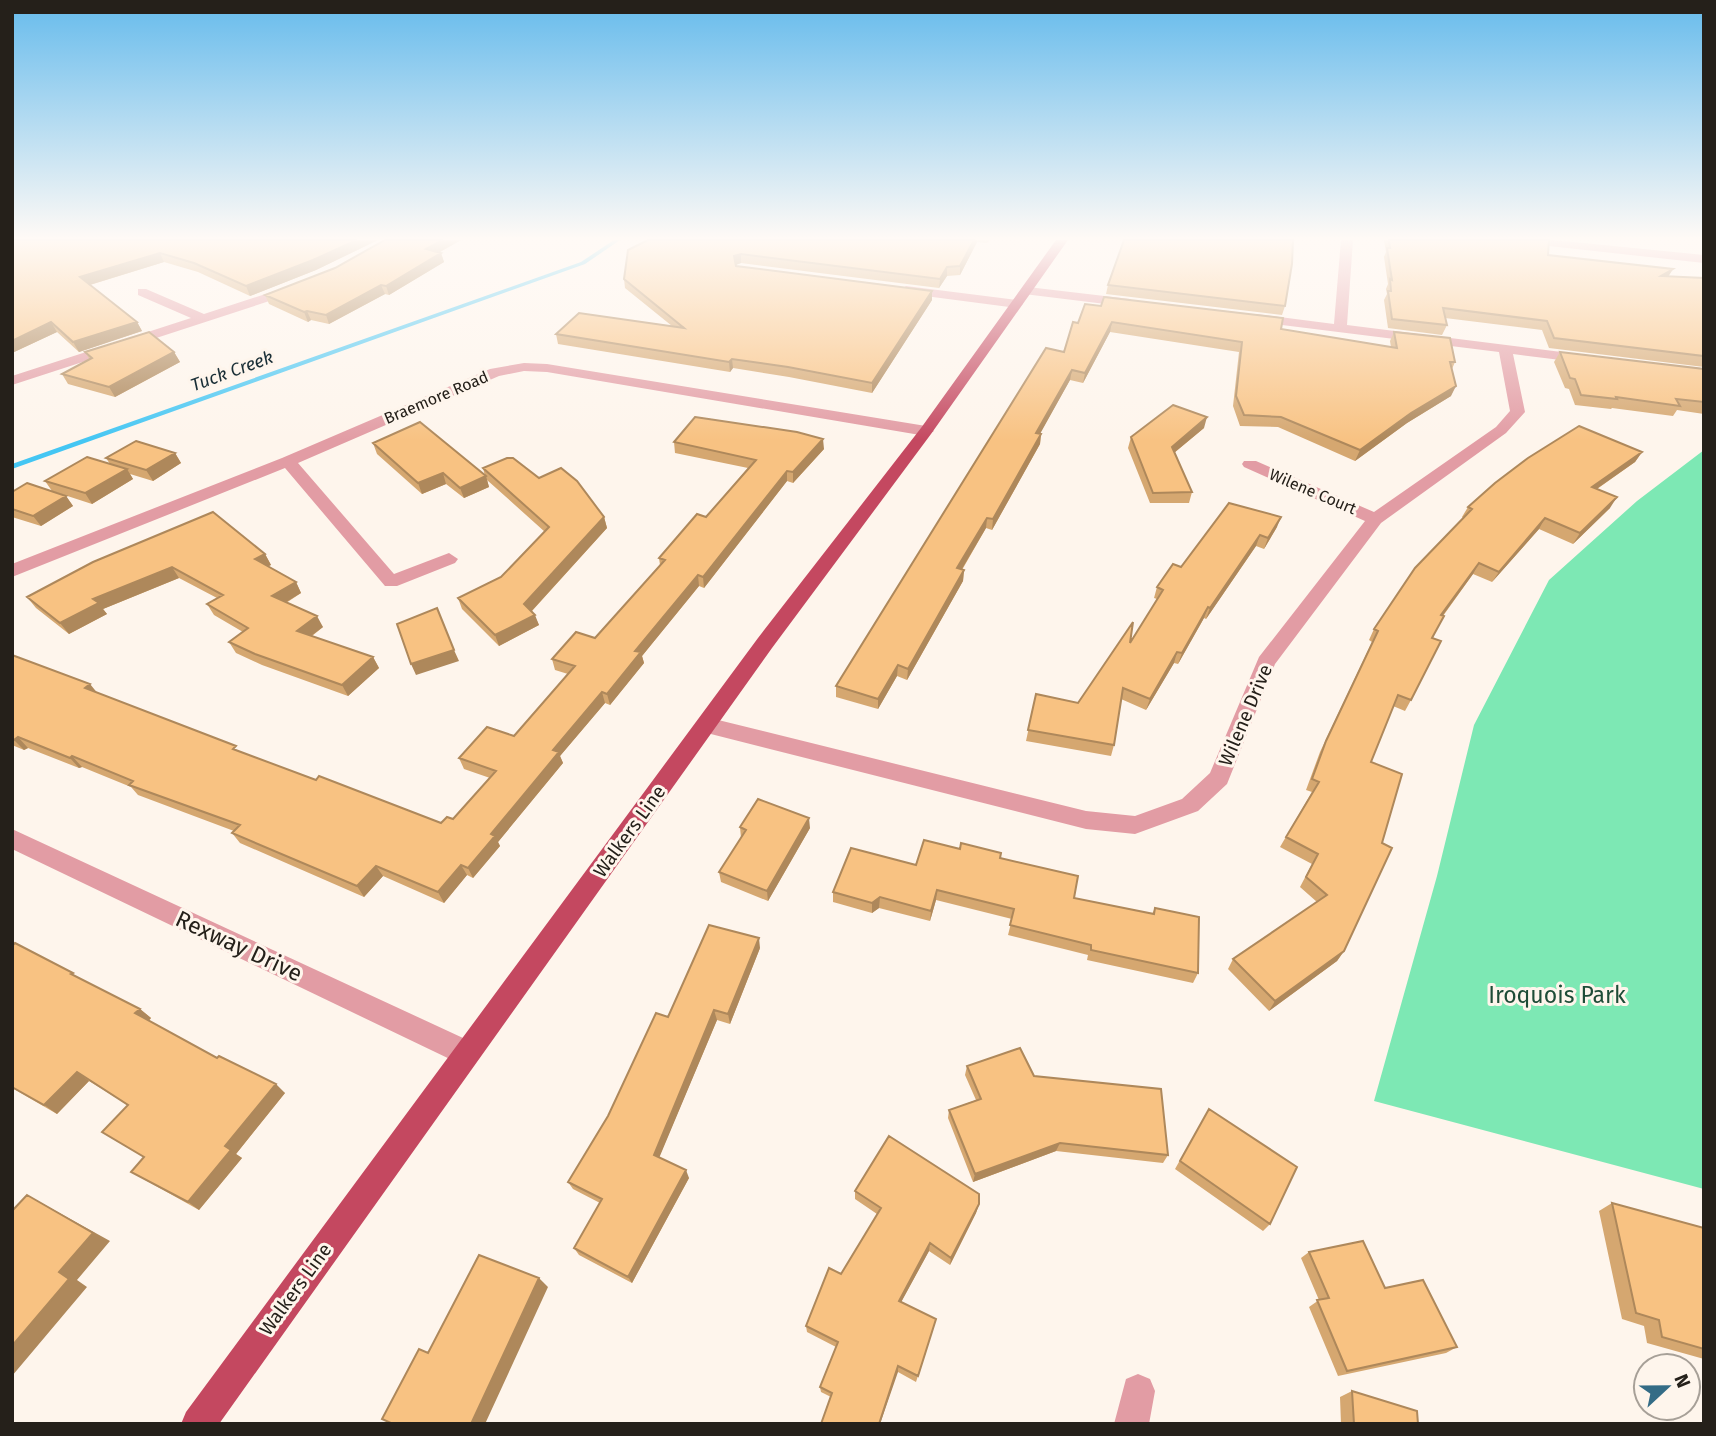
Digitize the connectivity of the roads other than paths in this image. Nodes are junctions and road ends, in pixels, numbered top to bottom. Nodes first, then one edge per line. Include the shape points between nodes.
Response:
1 (177, 307) edge
2 (235, 307) edge
3 (1015, 307) edge
4 (1342, 307) edge
5 (1243, 317) edge
6 (202, 318) junction
7 (1340, 328) junction
8 (1505, 349) junction
9 (1598, 360) edge
10 (12, 381) edge
11 (926, 431) junction
12 (288, 461) junction
13 (1250, 464) dead end
14 (1376, 519) junction
15 (449, 559) dead end
16 (12, 571) edge
17 (706, 725) junction
18 (12, 838) edge
19 (466, 1054) junction
20 (198, 1424) edge

1 - 6 street
2 - 6 street
3 - 11 main road, Walkers Line
4 - 7 street
5 - 7 street
6 - 10 street
7 - 8 street
8 - 9 street
8 - 14 street, Wilene Drive via 1518,412 1500,430
11 - 12 street, Braemore Road via 547,368 524,368 495,372
11 - 17 main road, Walkers Line
12 - 15 street via 391,582
12 - 16 street, Braemore Road
13 - 14 street, Wilene Court
14 - 17 street, Wilene Drive via 1266,662 1219,778 1190,805 1135,825 1086,820
17 - 19 main road, Walkers Line
18 - 19 street, Rexway Drive
19 - 20 main road, Walkers Line

